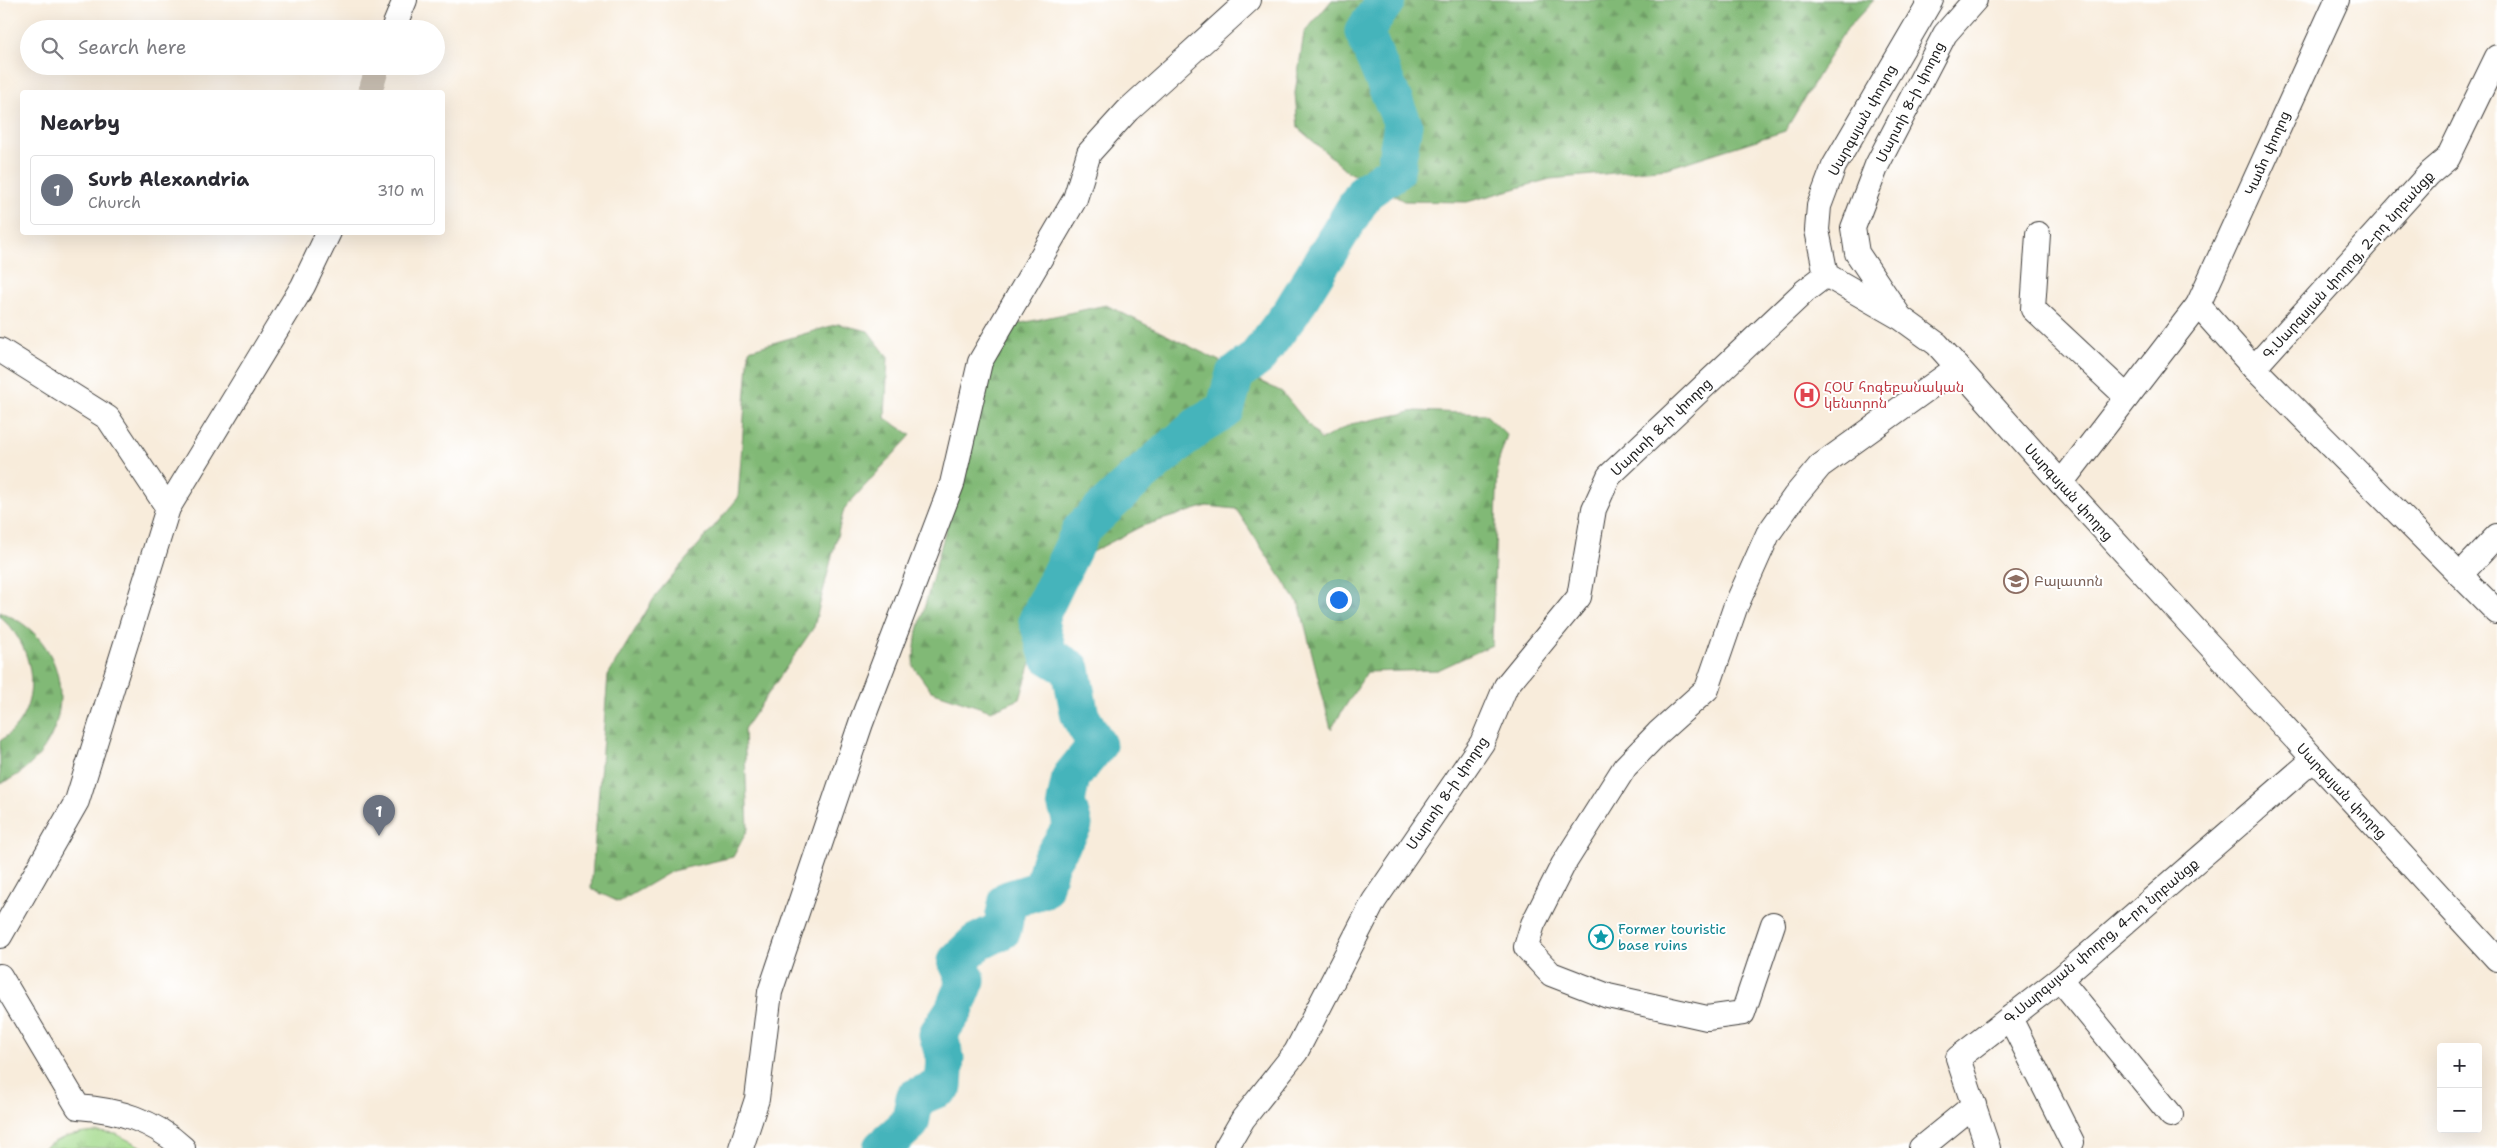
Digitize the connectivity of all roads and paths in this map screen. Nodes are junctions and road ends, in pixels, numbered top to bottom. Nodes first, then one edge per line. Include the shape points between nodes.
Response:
1 (405, 0) edge
2 (1249, 0) edge
3 (1931, 0) edge
4 (1975, 0) edge
5 (2337, 0) edge
6 (397, 20) edge
7 (2497, 57) edge
8 (2038, 234) dead end
9 (328, 235) edge
10 (1826, 275) junction
11 (2198, 305) junction
12 (1901, 318) junction
13 (0, 350) edge
14 (1958, 367) junction
15 (2254, 368) junction
16 (2127, 397) junction
17 (2060, 483) junction
18 (168, 508) junction
19 (2497, 536) edge
20 (2460, 575) junction
21 (2497, 612) edge
22 (2314, 759) junction
23 (1773, 924) dead end
24 (0, 936) edge
25 (2497, 960) edge
26 (0, 976) edge
27 (2060, 979) junction
28 (2010, 1018) junction
29 (1974, 1105) junction
30 (2171, 1115) dead end
31 (2072, 1142) dead end
32 (183, 1148) edge
33 (741, 1148) edge
34 (1226, 1148) edge
35 (1921, 1148) edge
36 (1988, 1148) edge

1 - 6 street
2 - 33 street via 1128,110 1088,153 1075,199 980,362 952,484 861,723 770,992 757,1099
3 - 10 street, Սարգսյան փողոց via 1834,166 1820,206 1818,230
4 - 12 street, Մարտի 8-ի փողոց via 1945,34 1877,165 1853,228 1858,253
5 - 11 street, Կամո փողոց
7 - 15 street, Գ.Սարգսյան փողոց, 2-րդ նրբանցք via 2448,158 2428,174
8 - 16 street via 2033,309
9 - 18 street via 303,286
10 - 12 street, Սարգսյան փողոց
10 - 34 street, Մարտի 8-ի փողոց via 1609,476 1594,509 1579,597 1506,686 1482,743 1374,901 1296,1052 1243,1119
11 - 15 street
11 - 16 street, Կամո փողոց
12 - 14 street, Սարգսյան փողոց via 1937,344
13 - 18 street via 108,418
14 - 17 street, Սարգսյան փողոց
14 - 23 street via 1820,466 1795,496 1768,534 1735,608 1707,689 1625,767 1563,865 1533,924 1526,947 1551,974 1608,996 1706,1018 1743,1013
15 - 20 street
16 - 17 street, Կամո փողոց
17 - 22 street, Սարգսյան փողոց
18 - 24 street via 77,801
19 - 20 street
20 - 21 street
22 - 25 street, Սարգսյան փողոց
22 - 27 street, Գ.Սարգսյան փողոց, 4-րդ նրբանցք
26 - 32 street via 78,1107 133,1116
27 - 28 street, Գ.Սարգսյան փողոց, 4-րդ նրբանցք
27 - 30 street
28 - 29 street, Գ.Սարգսյան փողոց, 4-րդ նրբանցք via 1958,1058
28 - 31 street
29 - 35 street
29 - 36 street, Գ.Սարգսյան փողոց, 4-րդ նրբանցք

